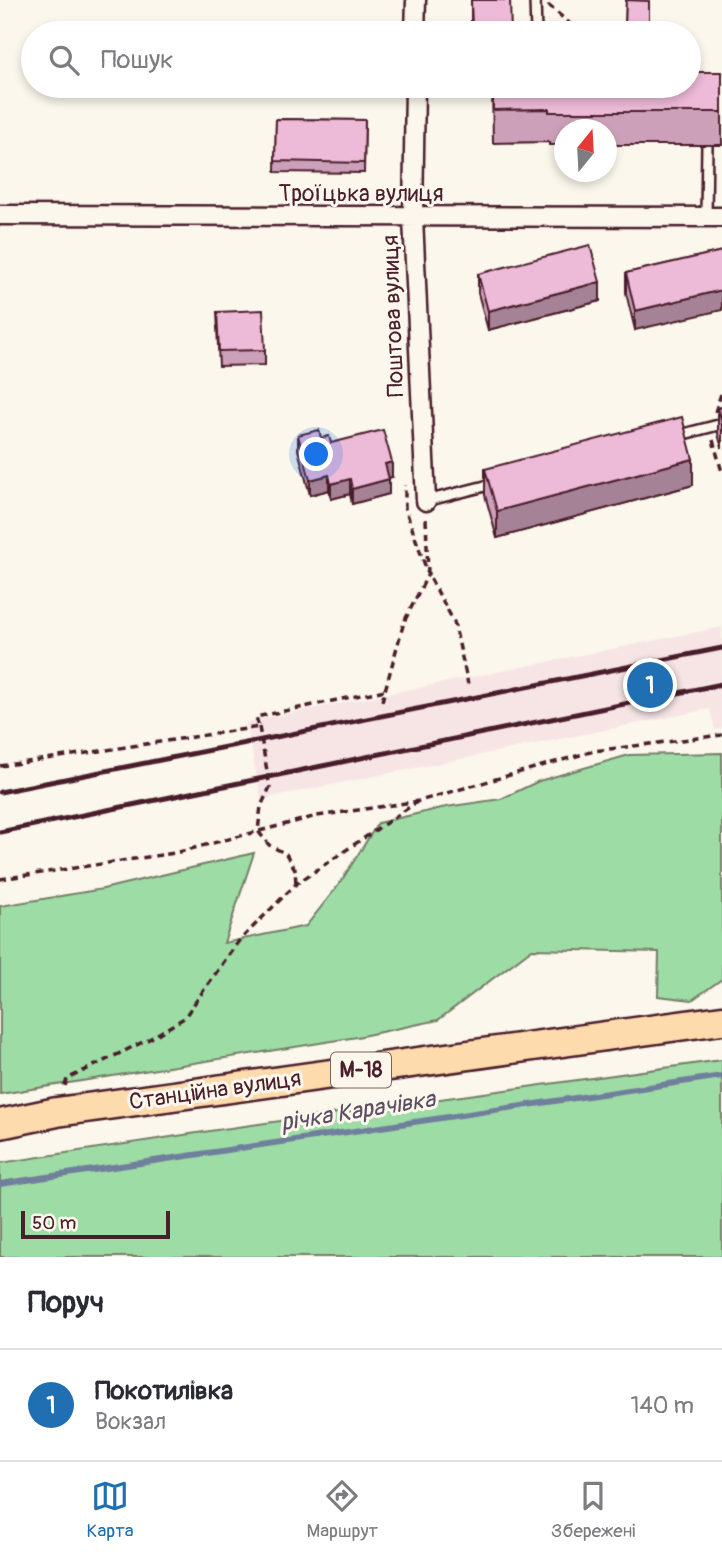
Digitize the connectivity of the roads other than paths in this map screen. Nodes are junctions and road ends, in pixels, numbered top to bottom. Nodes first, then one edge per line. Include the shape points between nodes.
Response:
1 (416, 0) edge
2 (535, 0) edge
3 (415, 21) edge
4 (536, 21) edge
5 (415, 98) edge
6 (707, 145) edge
7 (0, 215) edge
8 (714, 217) edge
9 (413, 218) junction
10 (722, 424) edge
11 (669, 438) edge
12 (507, 480) edge
13 (426, 501) joint
14 (722, 1020) edge
15 (0, 1124) edge

1 - 3 street
2 - 4 lane
5 - 9 street, Поштова вулиця
6 - 8 lane
7 - 9 street, Троїцька вулиця
8 - 9 street, Троїцька вулиця
9 - 13 street, Поштова вулиця
10 - 11 lane
12 - 13 lane
14 - 15 highway, Станційна вулиця / М-18 via 57,1112

